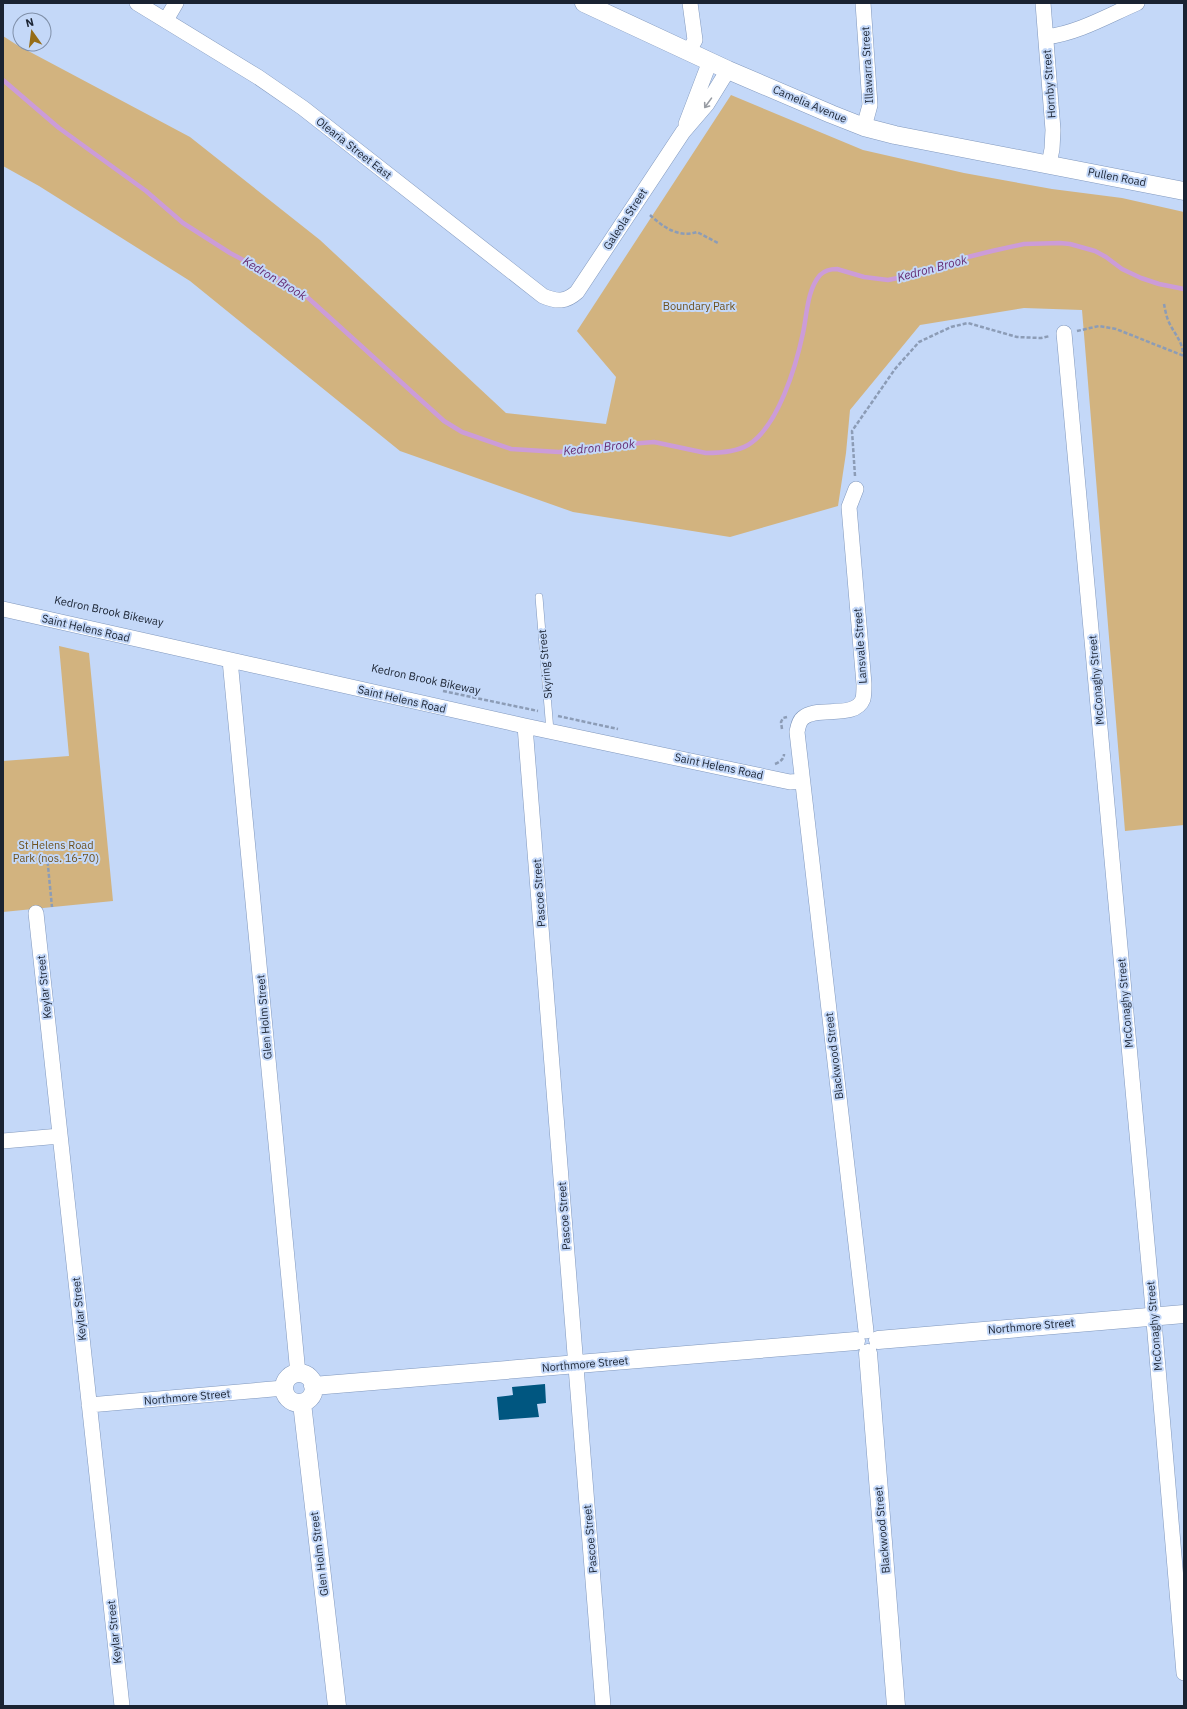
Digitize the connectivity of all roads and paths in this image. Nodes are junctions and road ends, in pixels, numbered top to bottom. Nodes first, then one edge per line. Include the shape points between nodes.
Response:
1 (137, 3) edge
2 (176, 3) edge
3 (584, 3) edge
4 (690, 3) edge
5 (863, 3) edge
6 (1043, 3) edge
7 (1136, 3) edge
8 (166, 20) junction
9 (1046, 37) junction
10 (689, 51) junction
11 (710, 61) junction
12 (728, 70) junction
13 (864, 127) junction
14 (683, 132) junction
15 (1049, 164) junction
16 (1184, 191) edge
17 (650, 215) dead end
18 (718, 243) dead end
19 (563, 301) joint
20 (1164, 304) dead end
21 (1064, 333) junction
22 (1184, 356) edge
23 (856, 489) joint
24 (539, 597) dead end
25 (3, 609) edge
26 (230, 660) junction
27 (440, 691) dead end
28 (549, 714) junction
29 (803, 717) junction
30 (526, 726) junction
31 (618, 729) dead end
32 (550, 731) junction
33 (783, 735) dead end
34 (784, 748) dead end
35 (772, 764) dead end
36 (802, 780) junction
37 (47, 856) dead end
38 (52, 907) dead end
39 (36, 913) dead end
40 (60, 1136) junction
41 (3, 1141) edge
42 (1184, 1314) edge
43 (1153, 1316) junction
44 (867, 1341) junction
45 (575, 1364) junction
46 (298, 1374) junction
47 (313, 1386) junction
48 (284, 1388) junction
49 (302, 1402) junction
50 (89, 1406) junction
51 (1184, 1673) edge
52 (122, 1706) edge
53 (337, 1706) edge
54 (603, 1706) edge
55 (896, 1706) edge

1 - 8 street, Olearia Street East
2 - 8 street
3 - 10 street, Camelia Avenue
4 - 10 street via 694,40
5 - 13 street, Illawarra Street via 870,105
6 - 9 street, Hornby Street
7 - 9 street via 1076,30
8 - 19 street, Olearia Street East via 303,108 543,296
9 - 15 street, Hornby Street via 1053,130
10 - 11 street, Camelia Avenue
11 - 12 street, Camelia Avenue
11 - 14 street, Galeola Street
12 - 13 street, Camelia Avenue
12 -> 14 street, Galeola Street via 707,104
13 - 15 street, Camelia Avenue
14 - 19 street, Galeola Street via 577,292
15 - 16 street, Pullen Road
17 - 18 path via 662,226 675,232 697,232
20 - 22 path via 1168,320 1180,338
21 - 22 path via 1099,326 1116,329
21 - 23 path via 1041,338 1017,337 968,323 951,327 920,342 895,369 852,431
21 - 43 street, McConaghy Street
23 - 29 street, Lansvale Street via 849,507 864,684 863,699 858,706 851,709
24 - 28 lane, Skyring Street
25 - 26 street, Saint Helens Road
26 - 30 street, Saint Helens Road
26 - 46 street, Glen Holm Street
27 - 28 path, Kedron Brook Bikeway
28 - 31 path, Kedron Brook Bikeway
28 - 32 lane, Skyring Street
29 - 33 path via 783,718
29 - 36 street via 797,732
30 - 32 street, Saint Helens Road
30 - 45 street, Pascoe Street
32 - 36 street, Saint Helens Road via 790,782
34 - 35 path via 780,762
36 - 44 street, Blackwood Street
37 - 38 path
39 - 40 street, Keylar Street
40 - 41 street
40 - 50 street, Keylar Street
42 - 43 street, Northmore Street
43 - 44 street, Northmore Street
43 - 51 street, McConaghy Street
44 - 45 street, Northmore Street
44 - 55 street, Blackwood Street
45 - 47 street, Northmore Street
45 - 54 street, Pascoe Street
46 - 47 street via 307,1376
46 - 48 street via 288,1378
47 - 49 street via 311,1396
48 - 49 street via 289,1399
48 - 50 street, Northmore Street
49 - 53 street, Glen Holm Street
50 - 52 street, Keylar Street

